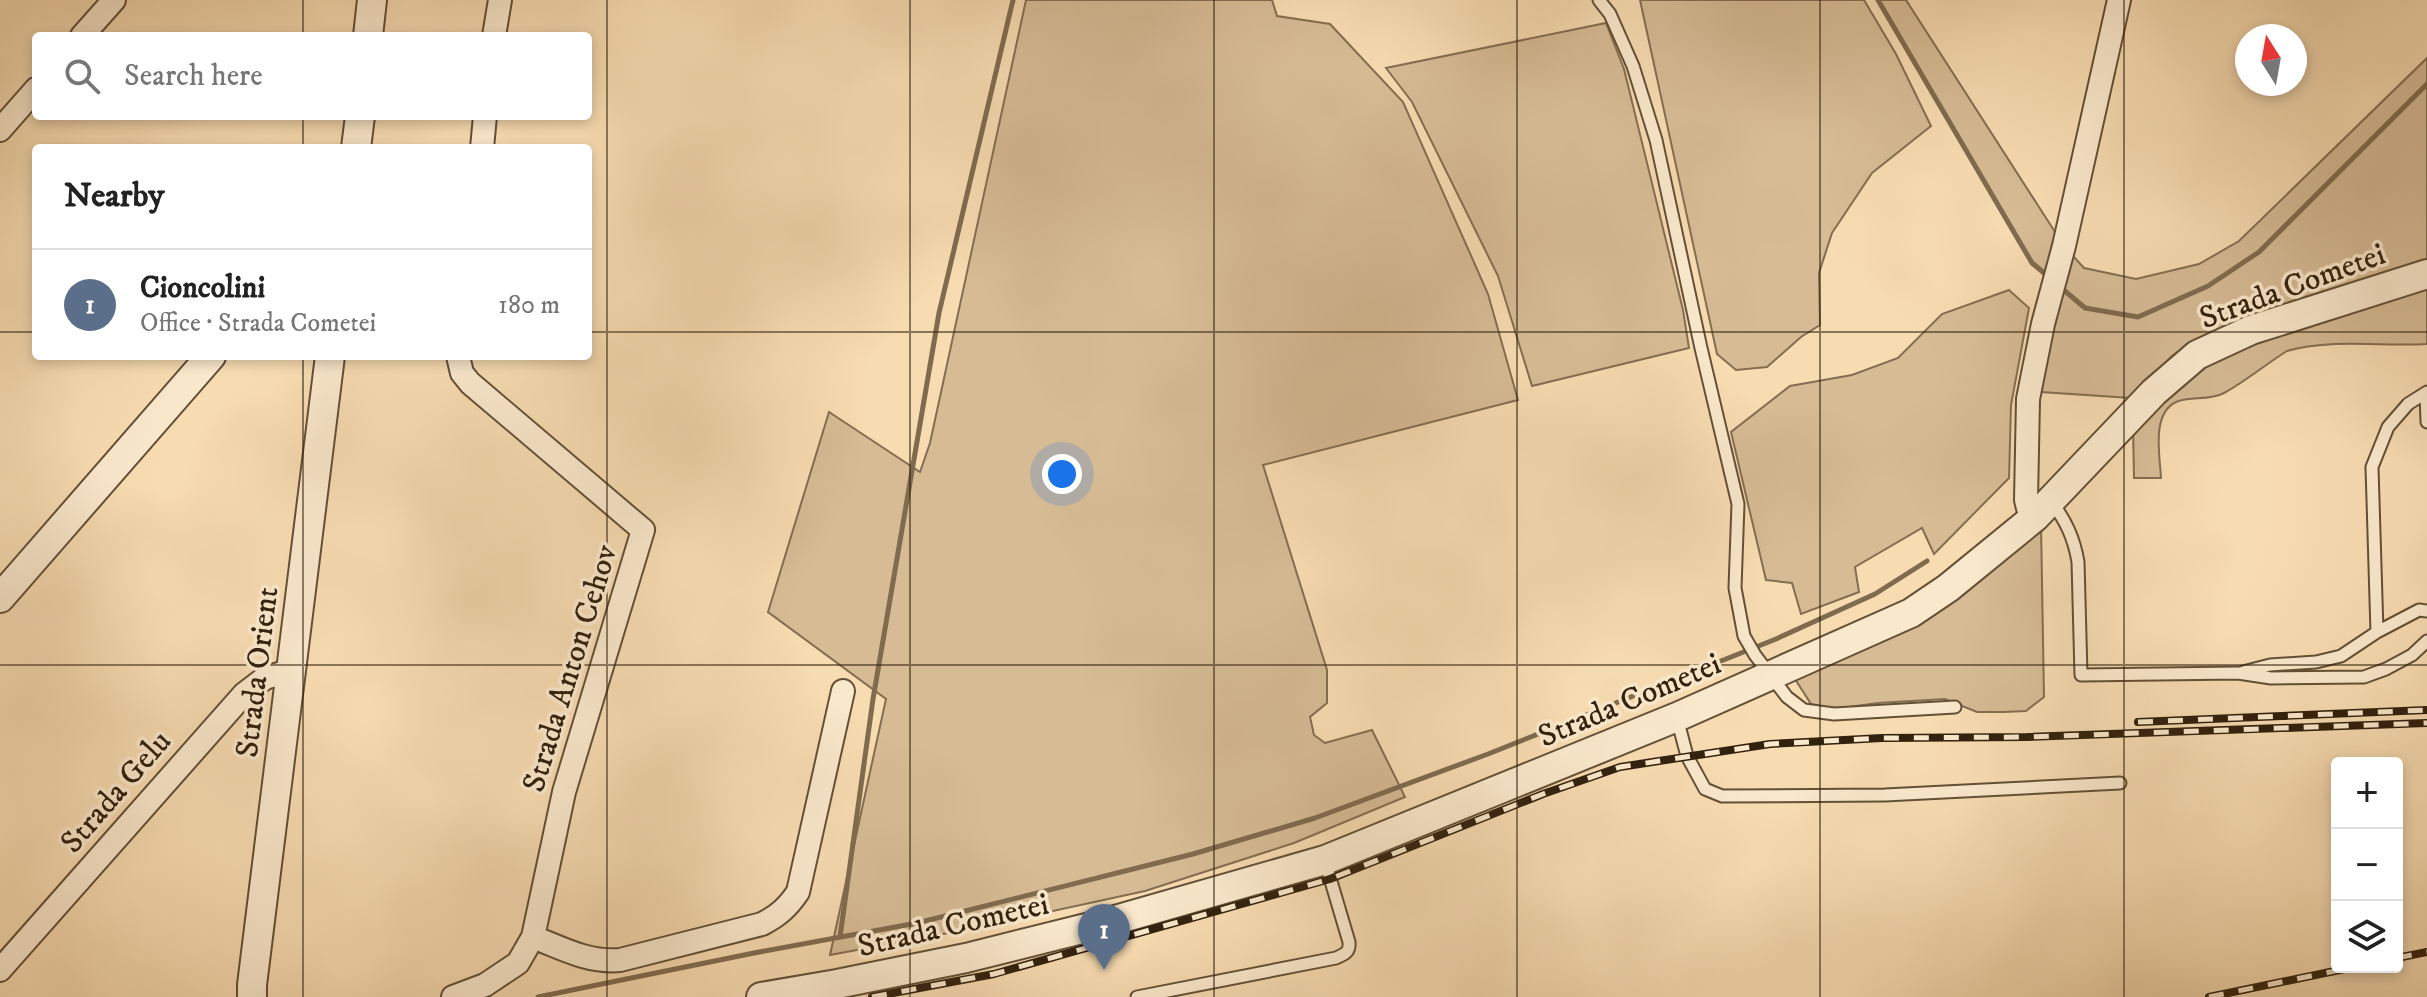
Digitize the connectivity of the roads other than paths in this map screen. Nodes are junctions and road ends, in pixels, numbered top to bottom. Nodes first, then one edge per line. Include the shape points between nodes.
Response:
1 (114, 0) edge
2 (372, 0) edge
3 (500, 0) edge
4 (1599, 0) edge
5 (2119, 0) edge
6 (86, 32) edge
7 (368, 32) edge
8 (495, 32) edge
9 (32, 94) edge
10 (360, 120) edge
11 (485, 120) edge
12 (0, 130) edge
13 (356, 144) edge
14 (482, 144) edge
15 (2427, 274) edge
16 (208, 360) edge
17 (329, 360) edge
18 (459, 360) edge
19 (2427, 392) edge
20 (2427, 422) edge
21 (2043, 509) junction
22 (0, 598) edge
23 (2427, 611) edge
24 (2377, 632) junction
25 (2427, 641) edge
26 (2427, 654) edge
27 (2412, 655) junction
28 (289, 671) junction
29 (2238, 673) junction
30 (1771, 675) junction
31 (843, 691) dead end
32 (1955, 707) dead end
33 (1677, 717) junction
34 (2120, 783) dead end
35 (1325, 860) junction
36 (533, 937) junction
37 (0, 970) edge
38 (838, 991) edge
39 (252, 997) edge
40 (453, 997) edge
41 (761, 997) edge
42 (1137, 997) edge

1 - 6 street
2 - 7 street
3 - 8 street
4 - 30 lane via 1633,66 1656,140 1738,504 1735,588 1744,636
5 - 21 street via 2028,399 2026,500 2028,508
9 - 12 street
10 - 13 street
11 - 14 street
15 - 21 street, Strada Cometei via 2251,330 2197,355
16 - 22 street
17 - 28 street, Strada Orient
18 - 36 street, Strada Anton Cehov via 470,383 643,530 564,792
19 - 20 lane
19 - 24 lane via 2388,427 2372,467
21 - 29 lane via 2069,527 2077,553 2081,675
21 - 30 street, Strada Cometei via 1911,613
23 - 24 lane via 2419,610
24 - 29 lane via 2341,656
25 - 27 lane
26 - 27 lane
27 - 29 lane via 2364,677
28 - 37 street, Strada Gelu via 265,678 244,694
28 - 39 street, Strada Orient
30 - 32 lane via 1804,710 1834,714
30 - 33 street, Strada Cometei
31 - 36 street via 798,892 778,916 620,960 590,959
33 - 34 lane via 1687,756 1705,789 1722,796 1885,795
33 - 35 street, Strada Cometei
35 - 38 street, Strada Cometei
35 - 42 lane via 1349,942 1346,954
36 - 40 street via 518,963 485,985
38 - 41 street, Strada Cometei

